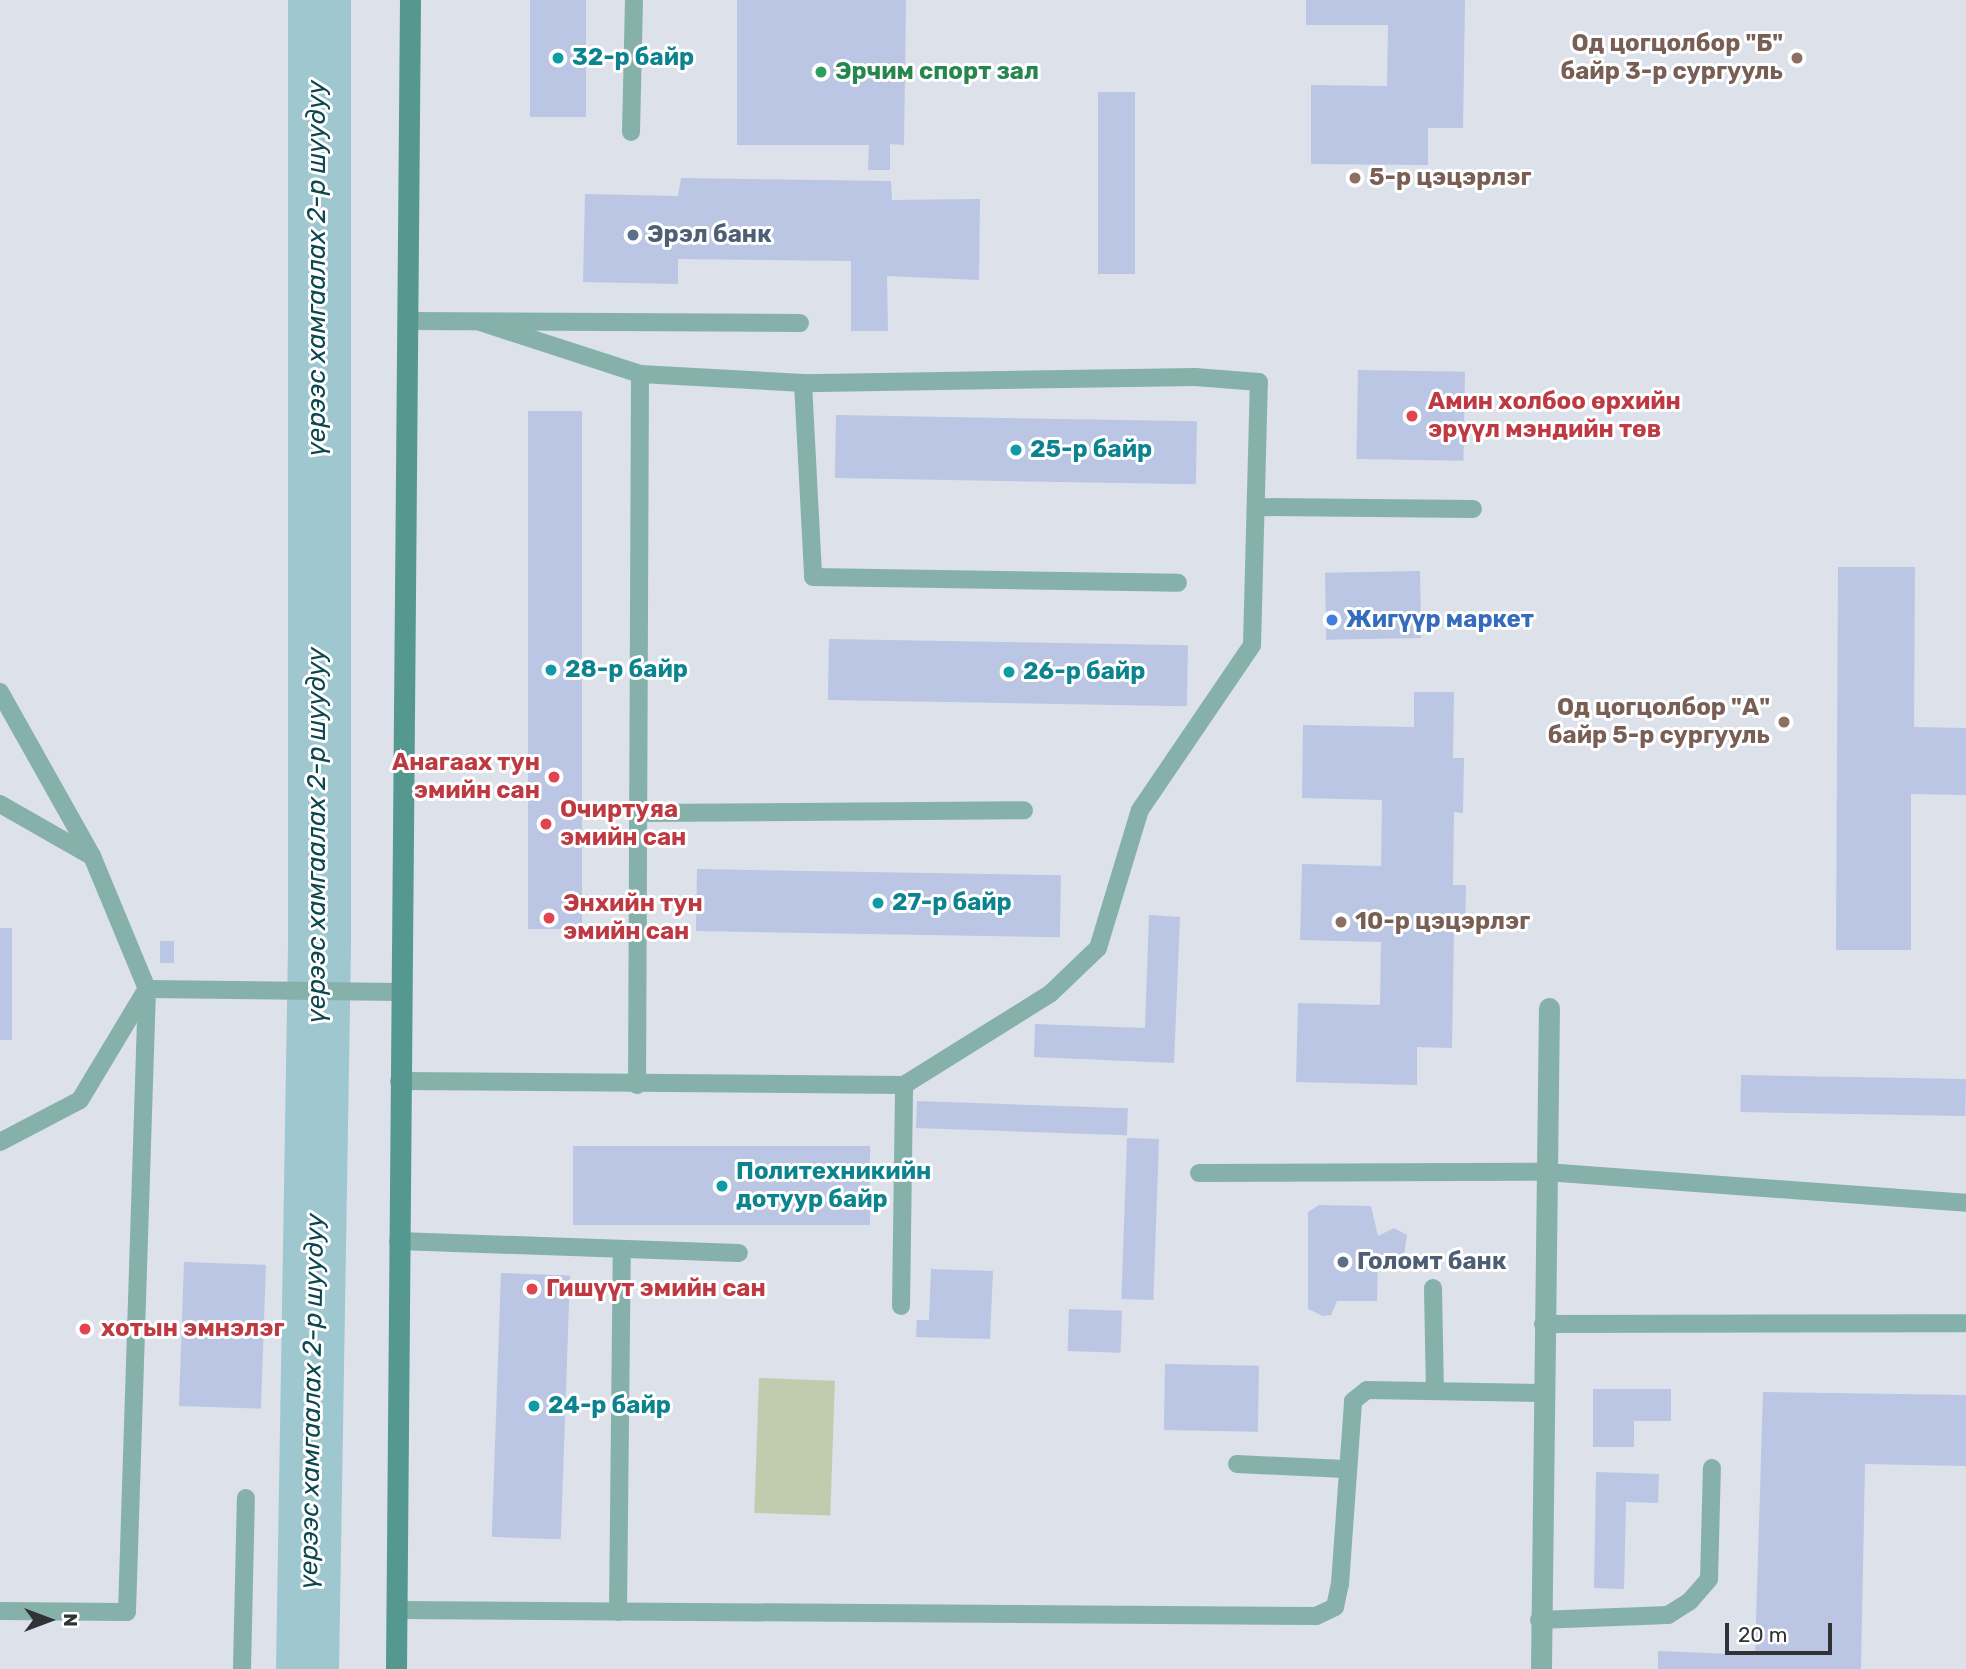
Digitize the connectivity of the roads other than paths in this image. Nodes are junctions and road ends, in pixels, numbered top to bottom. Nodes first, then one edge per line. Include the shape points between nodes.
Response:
1 (410, 0) edge
2 (634, 0) edge
3 (631, 132) dead end
4 (407, 321) junction
5 (480, 322) junction
6 (800, 323) dead end
7 (639, 374) junction
8 (803, 383) junction
9 (1256, 507) junction
10 (1473, 509) dead end
11 (1178, 583) dead end
12 (0, 692) edge
13 (0, 804) edge
14 (1024, 810) dead end
15 (639, 813) junction
16 (92, 856) junction
17 (147, 989) junction
18 (400, 992) junction
19 (1549, 1008) dead end
20 (399, 1081) junction
21 (904, 1085) junction
22 (637, 1086) junction
23 (0, 1142) edge
24 (1546, 1172) junction
25 (1199, 1174) dead end
26 (1966, 1203) edge
27 (398, 1241) junction
28 (622, 1249) junction
29 (738, 1253) dead end
30 (1433, 1288) dead end
31 (901, 1306) dead end
32 (1966, 1323) edge
33 (1543, 1324) junction
34 (1436, 1391) junction
35 (1542, 1393) junction
36 (1237, 1464) dead end
37 (1712, 1468) dead end
38 (1345, 1469) junction
39 (246, 1498) dead end
40 (0, 1611) edge
41 (396, 1611) junction
42 (618, 1612) junction
43 (1539, 1620) junction
44 (242, 1669) edge
45 (396, 1669) edge
46 (1541, 1669) edge

1 - 4 main road
2 - 3 lane
4 - 5 lane
4 - 18 main road
5 - 6 lane
5 - 7 lane
7 - 8 lane
7 - 15 lane
8 - 9 lane via 1195,377 1259,382
8 - 11 lane via 813,577
9 - 10 lane
9 - 21 lane via 1252,645 1140,810 1098,948 1051,993
12 - 16 lane
13 - 16 lane
14 - 15 lane
15 - 22 lane
16 - 17 lane
17 - 18 lane
17 - 23 lane via 80,1100
17 - 40 lane via 127,1612
18 - 20 main road
19 - 24 street
20 - 22 lane
20 - 27 main road
21 - 22 lane
21 - 31 lane
24 - 25 lane
24 - 26 lane
24 - 33 street
27 - 28 lane
27 - 41 main road
28 - 29 lane
28 - 42 lane
30 - 34 lane
32 - 33 lane
33 - 35 street
34 - 35 lane
34 - 38 lane via 1367,1390 1353,1401
35 - 43 street
36 - 38 lane
37 - 43 lane via 1709,1578 1690,1601 1668,1615
38 - 42 lane via 1340,1584 1335,1607 1316,1616
39 - 44 lane
41 - 42 lane
41 - 45 main road
43 - 46 street

